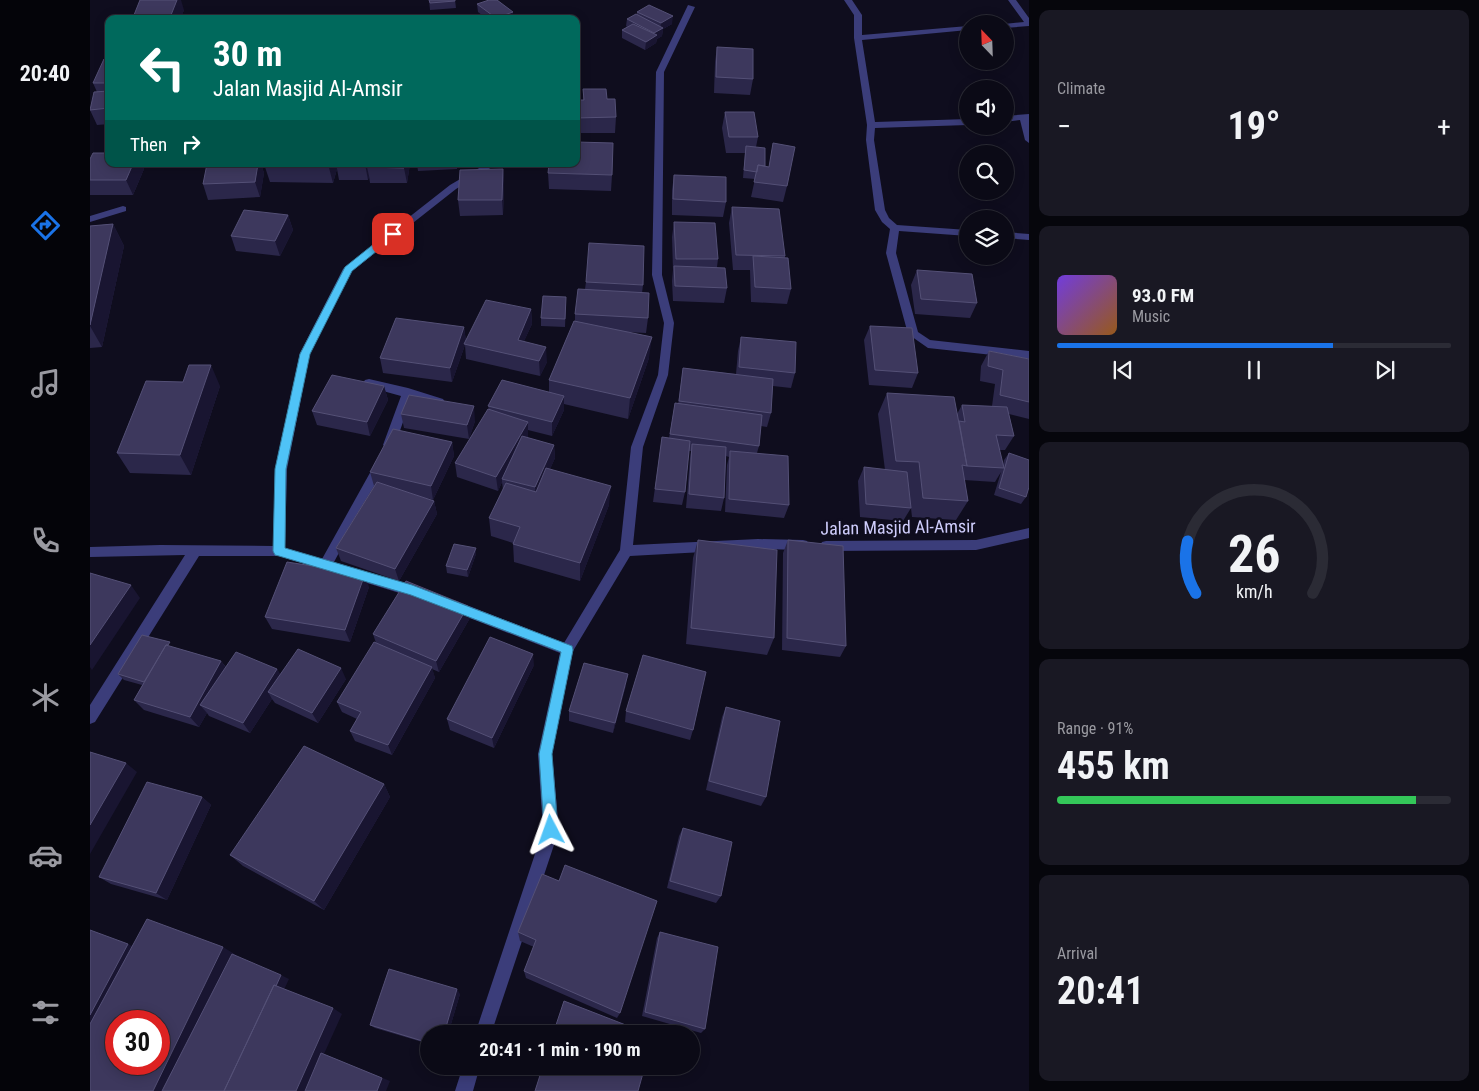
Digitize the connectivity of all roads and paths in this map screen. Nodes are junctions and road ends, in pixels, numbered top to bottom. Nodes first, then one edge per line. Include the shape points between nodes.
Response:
1 (848, 0) edge
2 (1012, 0) edge
3 (691, 7) dead end
4 (1029, 24) edge
5 (1014, 25) edge
6 (959, 29) edge
7 (858, 38) junction
8 (1026, 117) edge
9 (959, 122) edge
10 (871, 125) junction
11 (1029, 140) edge
12 (487, 167) edge
13 (123, 209) dead end
14 (90, 219) edge
15 (895, 228) junction
16 (959, 232) edge
17 (1014, 236) edge
18 (1029, 237) edge
19 (1029, 355) edge
20 (369, 383) edge
21 (408, 392) junction
22 (452, 406) edge
23 (1029, 533) edge
24 (195, 551) junction
25 (279, 551) junction
26 (626, 551) junction
27 (90, 552) edge
28 (326, 564) junction
29 (567, 650) junction
30 (90, 717) edge
31 (486, 1025) edge
32 (469, 1075) edge
33 (464, 1091) edge

1 - 7 street via 858,15
2 - 4 street
3 - 26 street via 660,72 657,275 669,323 663,375 637,447
4 - 5 street
6 - 7 street
7 - 10 street
8 - 11 street
9 - 10 street
10 - 15 street via 870,140 880,210 885,220
12 - 25 street via 454,187 348,269 305,354 280,469
13 - 14 street
15 - 16 street
15 - 19 street via 891,253 914,334 928,344
17 - 18 street
20 - 21 street
21 - 22 street
21 - 28 street via 387,451
23 - 26 street, Jalan Masjid Al-Amsir via 976,545 758,544
24 - 25 street
24 - 27 street
24 - 30 street
25 - 28 street
26 - 29 street
28 - 29 street via 434,599
29 - 31 street via 545,754 551,830
32 - 33 street

